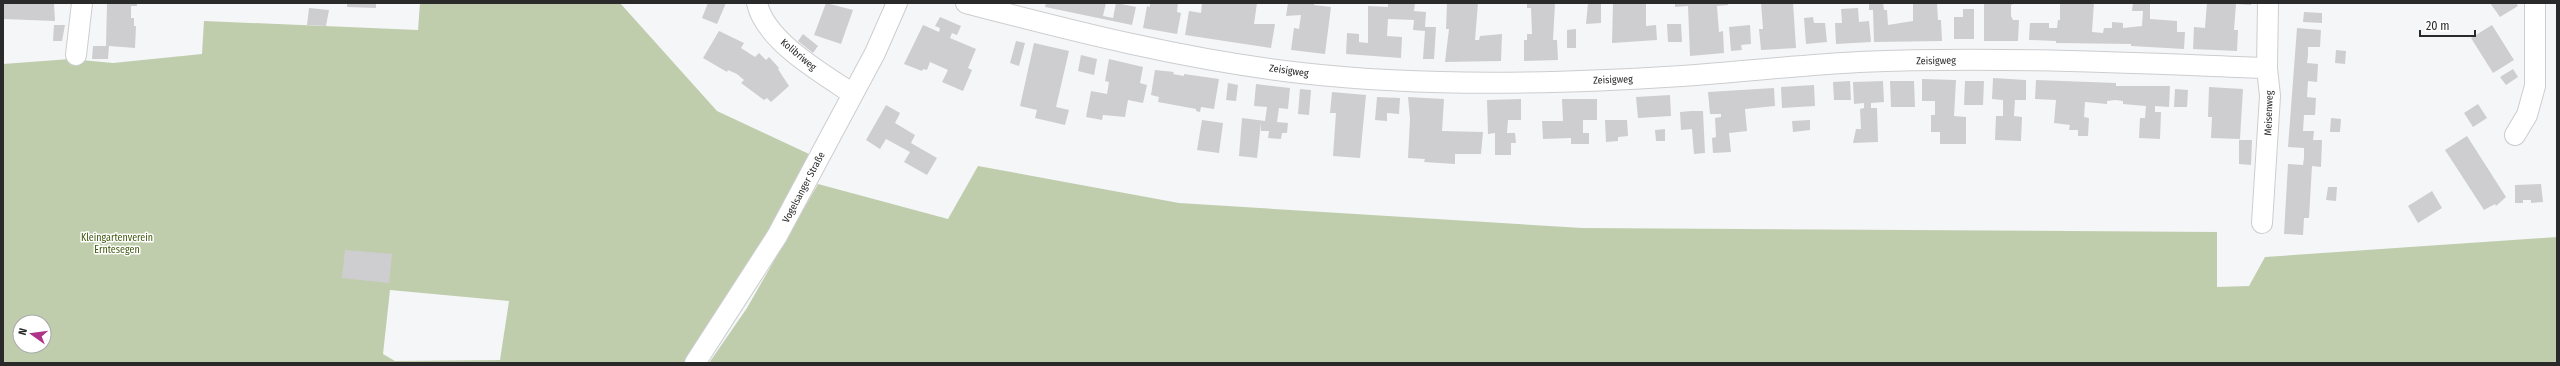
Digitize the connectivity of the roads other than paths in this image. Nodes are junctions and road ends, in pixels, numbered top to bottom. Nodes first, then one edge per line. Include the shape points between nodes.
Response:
1 (82, 3) edge
2 (757, 3) edge
3 (897, 3) edge
4 (966, 3) edge
5 (2268, 3) edge
6 (2535, 3) edge
7 (76, 55) dead end
8 (2267, 68) junction
9 (853, 94) junction
10 (2515, 135) dead end
11 (2262, 224) dead end
12 (695, 363) edge

1 - 7 street
2 - 9 street, Kolibriweg via 767,25 783,42 814,68
3 - 9 street, Vogelsanger Straße
4 - 8 street, Zeisigweg via 1087,35 1191,55 1301,73 1442,82 1670,76 1856,62 1934,60
5 - 8 street, Meisenweg
6 - 10 street via 2535,86 2526,115
8 - 11 street, Meisenweg via 2270,96
9 - 12 street, Vogelsanger Straße via 777,236

